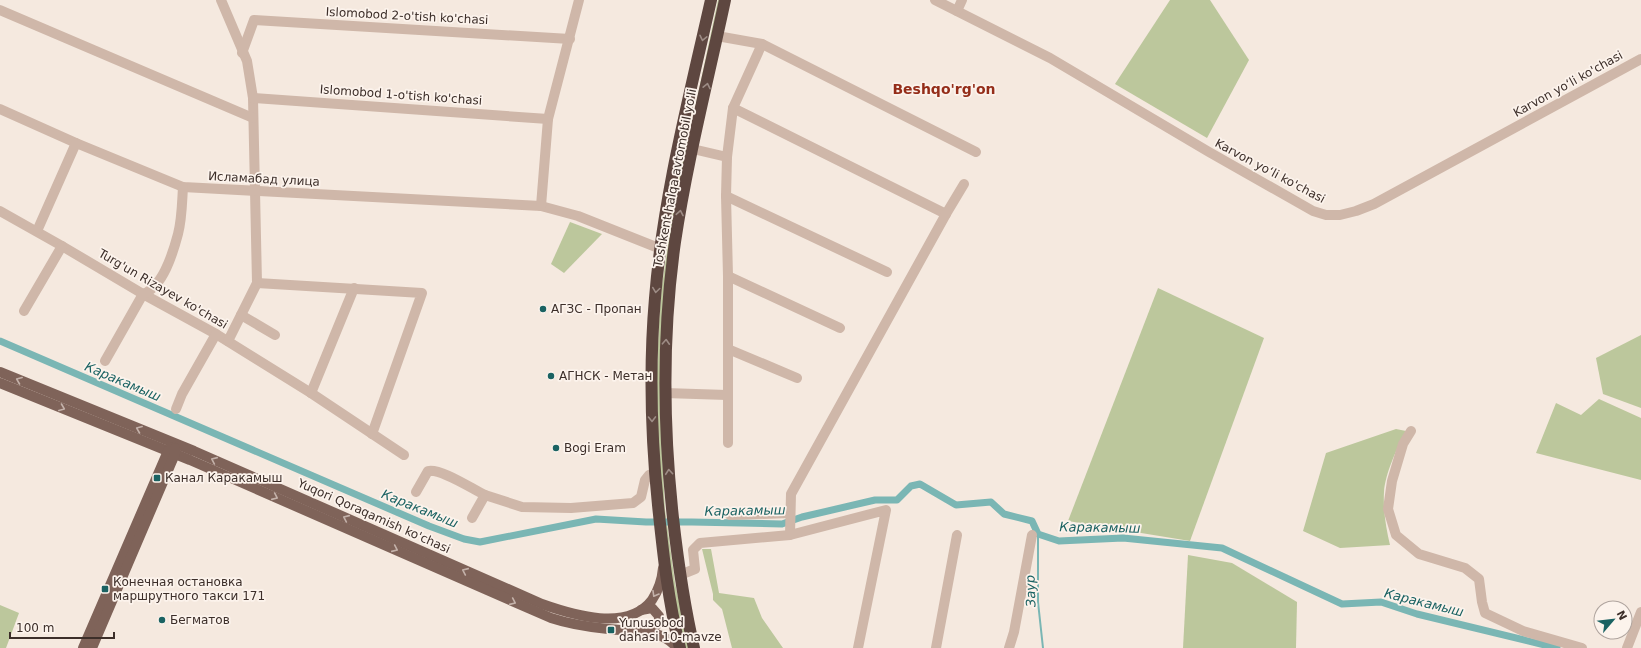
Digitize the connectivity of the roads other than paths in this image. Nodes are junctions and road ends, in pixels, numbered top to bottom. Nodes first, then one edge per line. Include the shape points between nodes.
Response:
1 (221, 0) edge
2 (579, 0) edge
3 (711, 0) edge
4 (725, 0) edge
5 (935, 0) edge
6 (962, 0) edge
7 (0, 10) edge
8 (957, 11) junction
9 (718, 36) junction
10 (570, 39) junction
11 (762, 44) junction
12 (242, 53) junction
13 (1641, 59) edge
14 (252, 98) junction
15 (733, 108) junction
16 (0, 109) edge
17 (254, 118) junction
18 (548, 119) junction
19 (684, 123) junction
20 (698, 126) junction
21 (76, 143) junction
22 (697, 150) dead end
23 (976, 152) dead end
24 (726, 157) junction
25 (964, 184) dead end
26 (184, 187) junction
27 (255, 191) junction
28 (726, 196) junction
29 (541, 206) junction
30 (0, 211) edge
31 (946, 214) junction
32 (37, 231) junction
33 (62, 246) junction
34 (661, 249) junction
35 (887, 272) dead end
36 (728, 276) junction
37 (257, 283) junction
38 (354, 288) junction
39 (143, 294) junction
40 (24, 311) dead end
41 (241, 316) junction
42 (840, 328) dead end
43 (216, 334) junction
44 (275, 335) dead end
45 (228, 341) junction
46 (728, 349) junction
47 (105, 361) dead end
48 (0, 372) edge
49 (798, 378) dead end
50 (0, 383) edge
51 (311, 393) junction
52 (665, 393) junction
53 (727, 395) junction
54 (176, 409) dead end
55 (1411, 430) dead end
56 (372, 434) junction
57 (728, 443) dead end
58 (173, 450) junction
59 (404, 455) dead end
60 (655, 473) junction
61 (416, 492) dead end
62 (485, 495) junction
63 (790, 513) junction
64 (730, 515) dead end
65 (472, 518) dead end
66 (790, 535) junction
67 (957, 535) dead end
68 (1032, 535) dead end
69 (663, 556) junction
70 (680, 575) junction
71 (641, 610) junction
72 (1641, 612) edge
73 (644, 631) junction
74 (83, 648) edge
75 (92, 648) edge
76 (676, 648) edge
77 (680, 648) edge
78 (694, 648) edge
79 (858, 648) edge
80 (936, 648) edge
81 (1009, 648) edge
82 (1582, 648) edge
83 (1627, 648) edge

1 - 12 street
2 - 10 street
3 -> 19 highway, Toshkent halqa avtomobil yo'li
4 - 9 highway, Toshkent halqa avtomobil yo'li
5 - 8 street, Karvon yo‘li ko'chasi
6 - 8 street
7 - 17 street
8 - 13 street, Karvon yo‘li ko'chasi via 1050,58 1209,152 1306,207 1326,215 1348,213 1374,204
9 - 11 street
20 -> 9 highway, Toshkent halqa avtomobil yo'li
10 - 12 street, Islomobod 2-o'tish ko'chasi via 254,20
10 - 18 street
11 - 15 street
11 - 23 street
12 - 14 street via 247,61
14 - 17 street
14 - 18 street, Islomobod 1-o'tish ko'chasi
15 - 24 street
15 - 31 street
16 - 21 street, Исламабад улица
17 - 27 street
18 - 29 street
19 - 20 highway
19 - 34 highway, Toshkent halqa avtomobil yo'li
52 -> 20 highway, Toshkent halqa avtomobil yo'li via 667,320 672,266
21 - 26 street, Исламабад улица
21 - 32 street
22 - 24 street
24 - 28 street
25 - 31 street
26 - 27 street, Исламабад улица
26 - 39 street via 178,233 163,277 150,291
27 - 29 street, Исламабад улица
27 - 37 street
28 - 35 street
28 - 36 street
29 - 34 street, Исламабад улица via 578,216
30 - 32 street, Turg'un Rizayev ko'chasi
31 - 63 street via 791,494
32 - 33 street, Turg'un Rizayev ko'chasi
33 - 39 street, Turg'un Rizayev ko'chasi
33 - 40 street
34 -> 60 highway, Toshkent halqa avtomobil yo'li via 655,297 652,360
36 - 42 street
36 - 46 street
37 - 38 street
37 - 41 street
38 - 51 street
38 - 56 street via 422,293
39 - 43 street, Turg'un Rizayev ko'chasi
39 - 47 street
41 - 44 street
41 - 45 street
43 - 45 street, Turg'un Rizayev ko'chasi
43 - 54 street
45 - 51 street, Turg'un Rizayev ko'chasi
46 - 49 street
46 - 53 street
58 -> 48 main road, Yuqori Qoraqamish ko'chasi
50 -> 58 main road, Yuqori Qoraqamish ko'chasi
51 - 56 street, Turg'un Rizayev ko'chasi
52 - 53 street
70 -> 52 highway, Toshkent halqa avtomobil yo'li via 672,511
53 - 57 street
55 - 82 street via 1403,444 1388,509 1396,535 1419,554 1465,568 1479,579 1485,613 1523,631
56 - 59 street, Turg'un Rizayev ko'chasi
71 -> 58 main road, Yuqori Qoraqamish ko'chasi via 626,617 606,618 570,613 542,604
58 -> 73 main road, Yuqori Qoraqamish ko'chasi via 550,618 601,628
58 - 74 main road
58 - 75 main road
60 - 62 street via 645,480 641,497 633,503 572,508 522,507
60 - 69 highway, Toshkent halqa avtomobil yo'li
61 - 62 street via 428,471 432,470 448,475
62 - 65 street
63 - 64 street
63 - 66 street
66 - 70 street via 700,543 693,550 695,569
66 - 79 street via 886,510
67 - 80 street
68 - 81 street
69 -> 71 main road, Yuqori Qoraqamish ko'chasi via 658,588 650,602
69 - 77 highway, Toshkent halqa avtomobil yo'li
70 - 78 highway, Toshkent halqa avtomobil yo'li
71 - 73 main road via 652,608 659,616 656,626
72 - 83 street
73 - 76 main road, Yuqori Qoraqamish ko'chasi via 660,635

